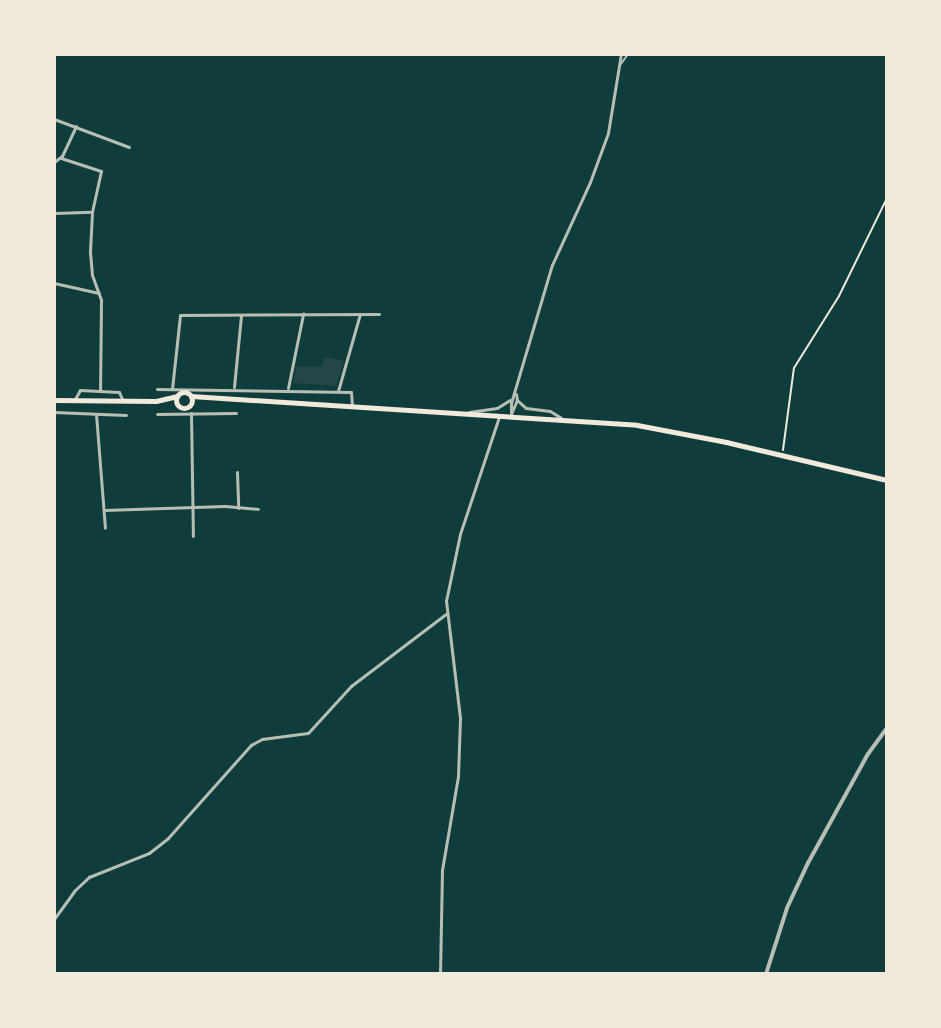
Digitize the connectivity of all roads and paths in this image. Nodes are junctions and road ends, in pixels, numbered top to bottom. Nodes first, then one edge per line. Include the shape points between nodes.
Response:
1 (621, 54) edge
2 (628, 54) edge
3 (620, 65) junction
4 (54, 119) edge
5 (76, 126) junction
6 (129, 147) dead end
7 (61, 158) junction
8 (54, 162) edge
9 (887, 198) edge
10 (92, 212) junction
11 (54, 213) edge
12 (54, 283) edge
13 (99, 293) junction
14 (303, 314) junction
15 (360, 314) junction
16 (379, 314) dead end
17 (241, 315) junction
18 (234, 388) junction
19 (288, 388) junction
20 (157, 389) dead end
21 (172, 389) junction
22 (322, 390) junction
23 (100, 391) junction
24 (184, 391) junction
25 (338, 391) junction
26 (177, 396) junction
27 (191, 396) junction
28 (211, 399) junction
29 (515, 399) junction
30 (54, 400) edge
31 (78, 400) junction
32 (102, 401) junction
33 (123, 401) junction
34 (156, 401) junction
35 (321, 403) junction
36 (352, 405) junction
37 (184, 408) junction
38 (54, 412) edge
39 (468, 412) junction
40 (80, 413) junction
41 (191, 413) junction
42 (236, 413) dead end
43 (99, 414) junction
44 (157, 414) dead end
45 (501, 414) junction
46 (511, 414) junction
47 (126, 415) dead end
48 (561, 418) junction
49 (783, 455) junction
50 (237, 472) dead end
51 (887, 480) edge
52 (192, 507) junction
53 (238, 508) junction
54 (258, 509) dead end
55 (104, 510) junction
56 (105, 528) dead end
57 (193, 536) dead end
58 (448, 614) junction
59 (887, 728) edge
60 (54, 919) edge
61 (440, 974) edge
62 (766, 974) edge

1 - 3 street
2 - 3 lane
3 - 29 street via 608,133 552,265
4 - 5 street
5 - 6 street
5 - 7 street
7 - 8 street
7 - 10 street via 100,170
9 - 49 path via 846,282 794,368
10 - 11 street
10 - 13 street via 91,267
12 - 13 street
13 - 23 street
14 - 15 street
14 - 17 street
14 - 19 street
15 - 16 street
15 - 25 street
17 - 18 street
17 - 21 street via 180,315
18 - 19 street
18 - 24 street
19 - 22 street
20 - 21 street
21 - 24 street
22 - 25 street
22 - 35 street
23 - 31 street via 78,391
23 - 33 street via 120,392
24 - 26 main road
24 - 27 main road
25 - 36 street via 352,393
26 - 34 main road
26 - 37 main road
27 - 28 main road
27 - 37 main road
28 - 35 main road
28 - 37 main road
29 - 39 street
29 - 46 street
29 - 48 street via 526,408
30 - 31 main road
31 - 32 main road
31 - 40 street
32 - 33 main road
32 - 43 street
33 - 34 main road
34 - 37 main road
35 - 36 main road
36 - 39 main road
37 - 41 street
37 - 44 street
38 - 40 street
39 - 45 main road
40 - 43 street
41 - 42 street
41 - 52 street
43 - 47 street
43 - 55 street
45 - 46 main road
45 - 58 street via 455,552
46 - 48 main road
48 - 49 main road via 679,432
49 - 51 main road
50 - 53 street
52 - 53 street
52 - 55 street
52 - 57 street
53 - 54 street
55 - 56 street
58 - 60 street via 351,686 308,733 251,745 168,838 149,853 89,877
58 - 61 street via 460,718 456,791 442,870
59 - 62 street via 808,863

